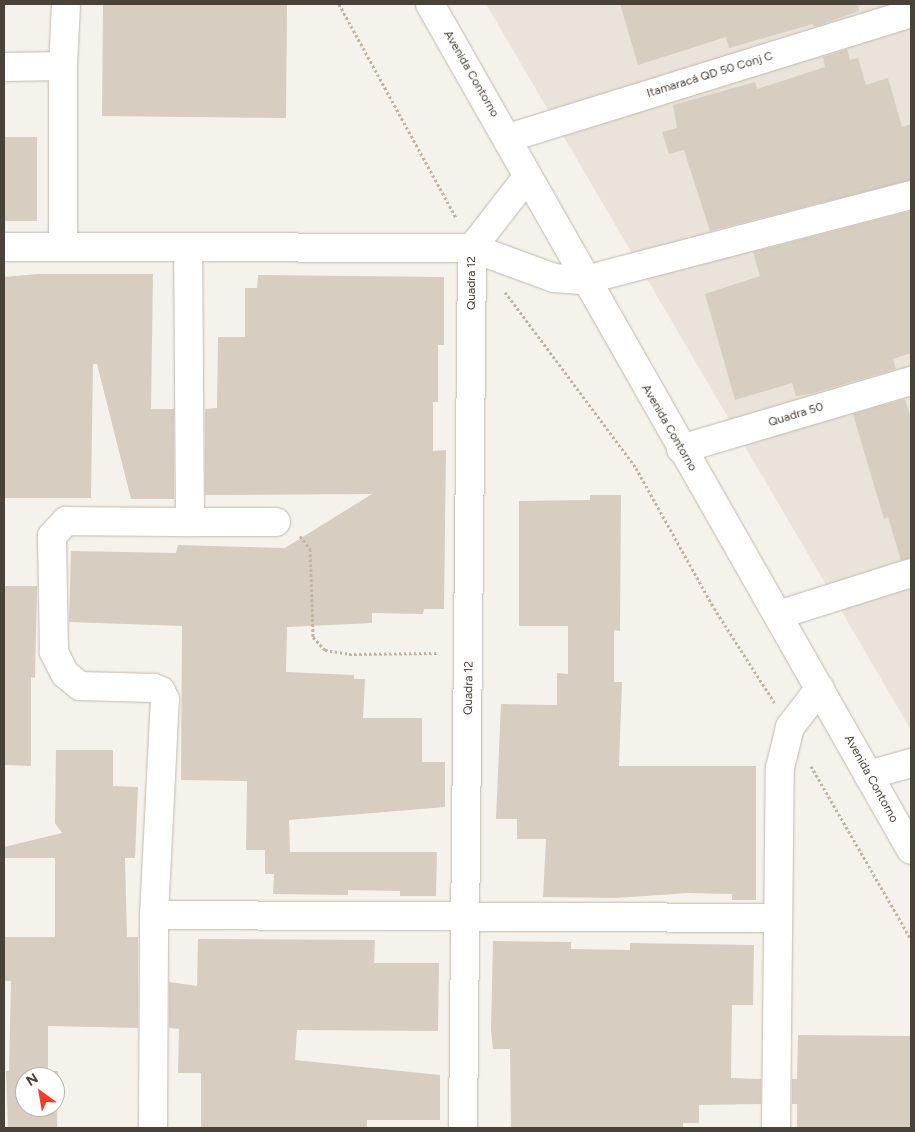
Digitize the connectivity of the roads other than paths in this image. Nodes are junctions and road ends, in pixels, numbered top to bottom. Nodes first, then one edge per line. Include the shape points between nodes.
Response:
1 (66, 4) edge
2 (430, 4) edge
3 (911, 13) edge
4 (63, 66) junction
5 (4, 67) edge
6 (508, 138) junction
7 (528, 176) junction
8 (911, 195) edge
9 (63, 246) junction
10 (4, 247) edge
11 (188, 248) junction
12 (472, 248) junction
13 (585, 280) junction
14 (911, 381) edge
15 (682, 449) junction
16 (190, 522) junction
17 (276, 522) road end
18 (911, 573) edge
19 (778, 615) junction
20 (820, 688) junction
21 (911, 763) edge
22 (868, 775) junction
23 (911, 850) edge
24 (154, 915) junction
25 (467, 918) junction
26 (778, 918) junction
27 (152, 1128) edge
28 (463, 1128) edge
29 (776, 1128) edge

1 - 4 street
2 - 6 street, Avenida Contorno
3 - 6 street, Itamaracá QD 50 Conj C
4 - 5 street
4 - 9 street
6 - 7 street, Avenida Contorno
7 - 12 street
7 - 13 street, Avenida Contorno
8 - 13 street
9 - 10 street
9 - 11 street
11 - 12 street
11 - 16 street
12 - 13 street via 554,278
12 - 25 street, Quadra 12
13 - 15 street, Avenida Contorno
14 - 15 street, Quadra 50
15 - 19 street, Avenida Contorno
16 - 17 street
16 - 24 street via 66,520 52,536 54,652 66,674 80,686 154,688 161,691 165,699
18 - 19 street
19 - 20 street, Avenida Contorno
20 - 22 street, Avenida Contorno
20 - 26 street via 790,727 780,768
21 - 22 street
22 - 23 street, Avenida Contorno
24 - 25 street
24 - 27 street
25 - 26 street
25 - 28 street, Quadra 12
26 - 29 street

